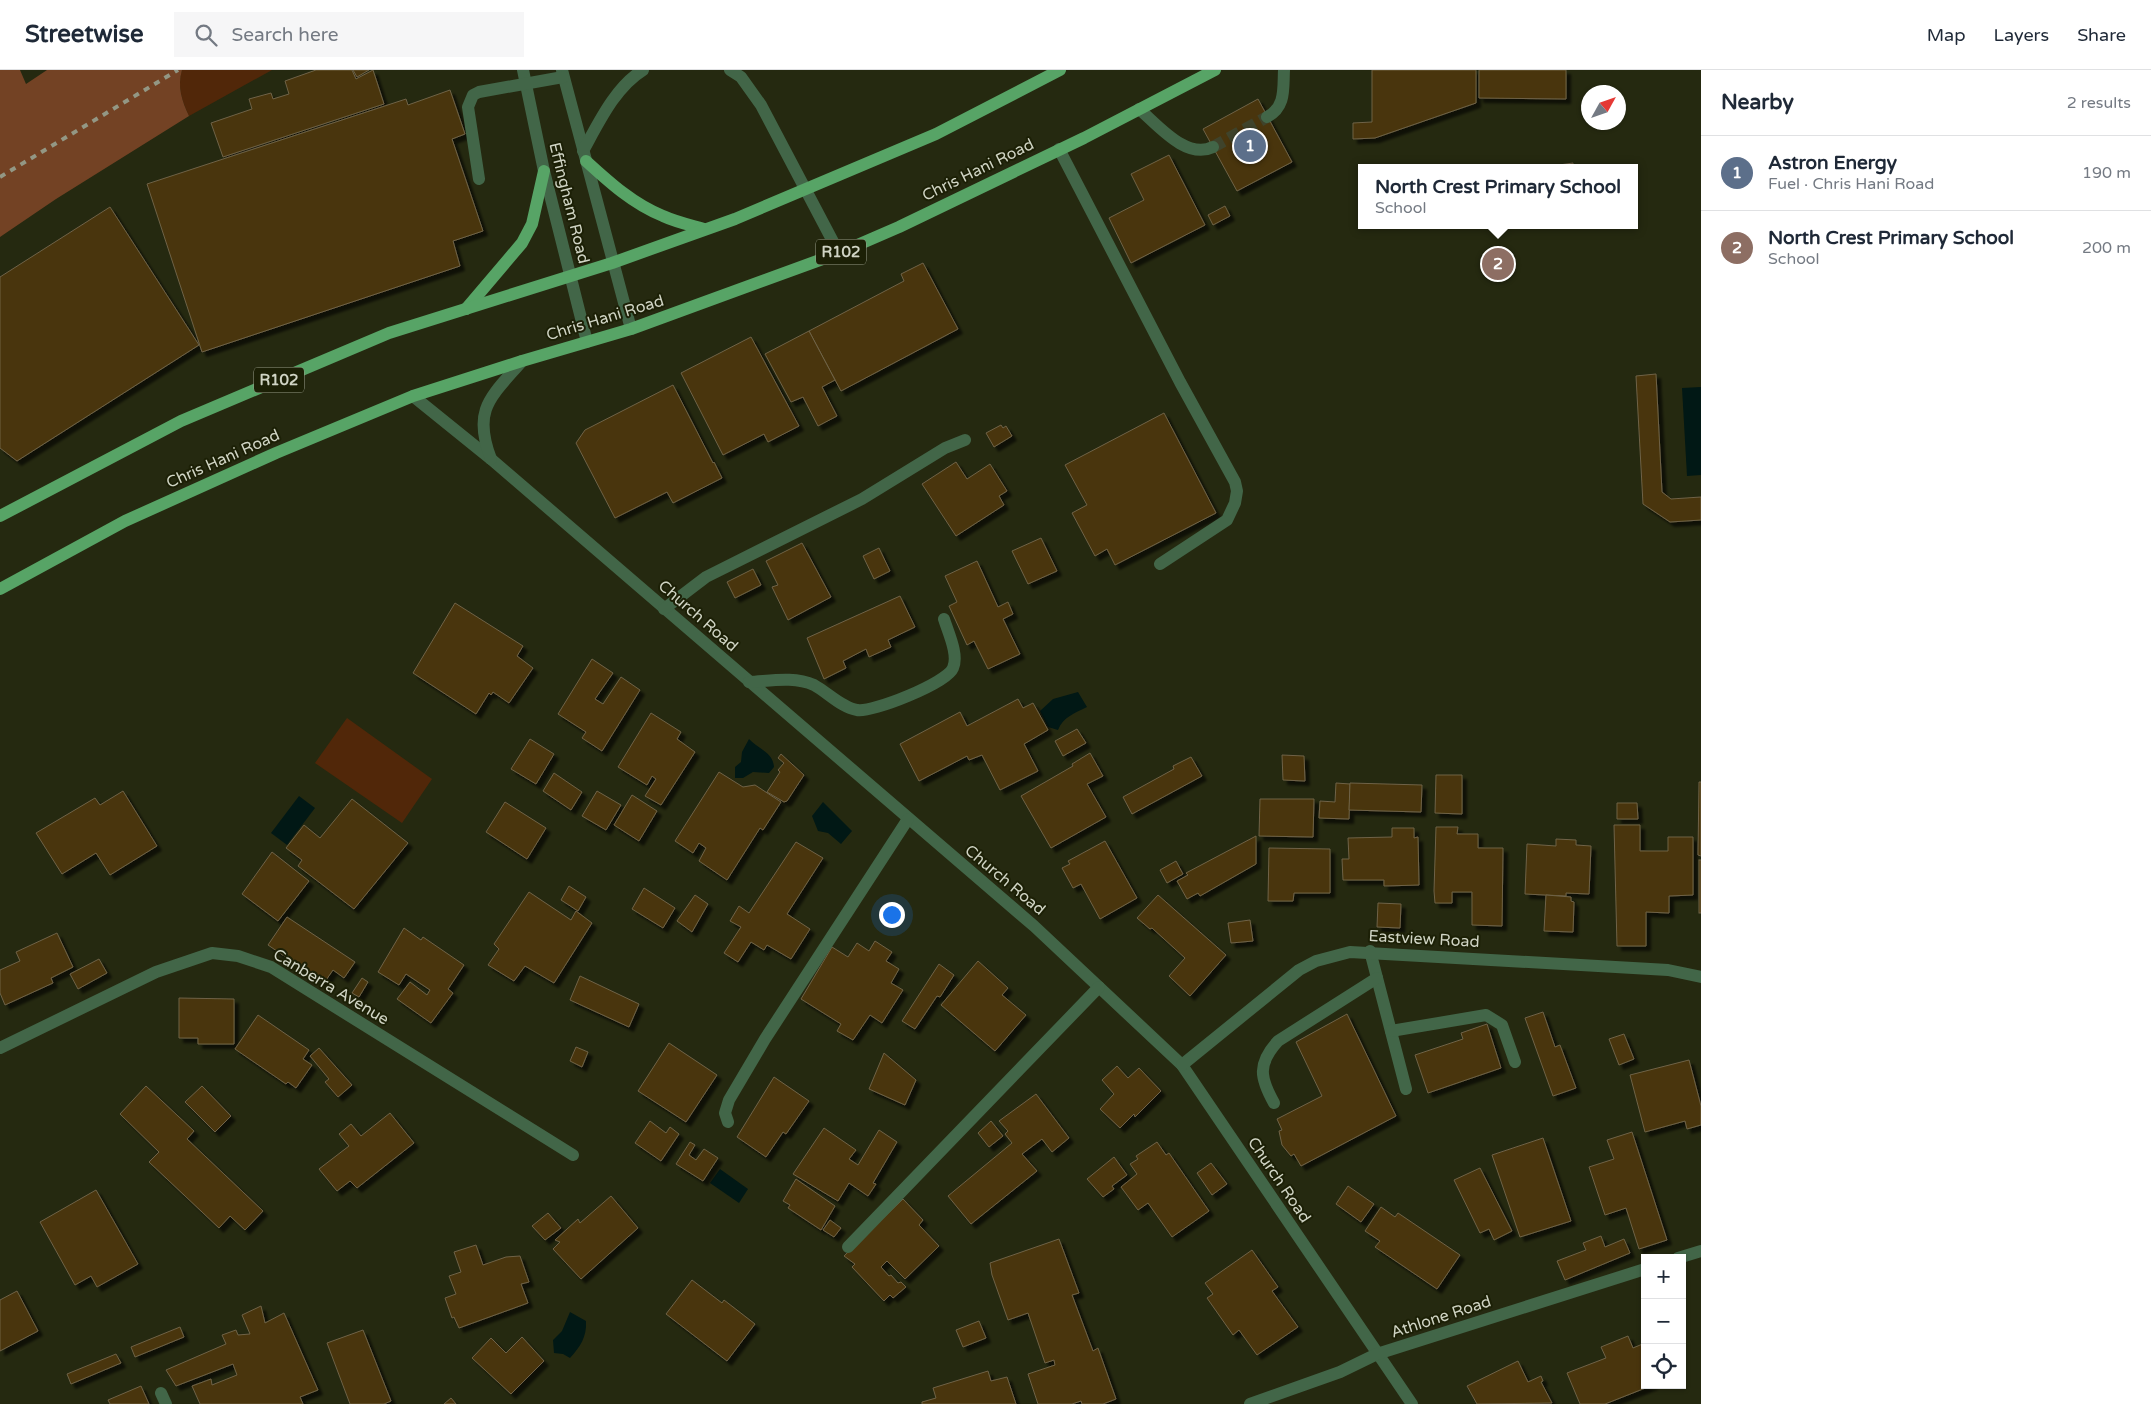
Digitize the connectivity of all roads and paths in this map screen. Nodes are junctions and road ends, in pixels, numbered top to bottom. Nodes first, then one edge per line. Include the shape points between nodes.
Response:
1 (522, 70) edge
2 (643, 70) edge
3 (730, 70) edge
4 (1060, 70) edge
5 (1216, 70) edge
6 (1284, 70) edge
7 (563, 74) edge
8 (525, 84) junction
9 (1139, 110) junction
10 (1267, 117) tunnel mouth
11 (1213, 147) tunnel mouth
12 (1059, 149) junction
13 (584, 156) junction
14 (544, 171) junction
15 (479, 179) dead end
16 (805, 189) junction
17 (704, 229) junction
18 (839, 253) junction
19 (612, 263) junction
20 (570, 275) junction
21 (466, 309) junction
22 (631, 329) junction
23 (587, 342) junction
24 (522, 361) junction
25 (414, 396) junction
26 (965, 440) dead end
27 (491, 459) junction
28 (0, 516) edge
29 (1160, 564) dead end
30 (0, 589) edge
31 (664, 609) junction
32 (944, 619) dead end
33 (749, 682) junction
34 (908, 818) junction
35 (1370, 952) junction
36 (1701, 977) edge
37 (1377, 978) junction
38 (1099, 987) junction
39 (1391, 1031) junction
40 (0, 1048) edge
41 (1515, 1062) dead end
42 (1182, 1066) junction
43 (1406, 1090) dead end
44 (1274, 1103) dead end
45 (728, 1122) dead end
46 (574, 1155) dead end
47 (848, 1247) dead end
48 (1701, 1250) edge
49 (1686, 1255) edge
50 (1641, 1269) edge
51 (1377, 1354) junction
52 (1250, 1404) edge
53 (1412, 1404) edge

1 - 8 street, Effingham Road
2 - 13 street via 609,106
3 - 16 street via 741,77 761,104
4 - 16 main road, R102 via 936,134
5 - 9 main road, Chris Hani Road / R102
6 - 10 street via 1281,104 1277,112
7 - 8 street
7 - 13 street, Effingham Road
8 - 14 street, Effingham Road
8 - 15 street via 473,95 468,107
9 - 11 street via 1179,143 1206,151
9 - 12 main road, Chris Hani Road / R102
12 - 18 main road, Chris Hani Road / R102
12 - 29 street via 1235,482 1235,503 1227,520
13 - 17 main road via 612,185 635,201 662,216
13 - 19 street, Effingham Road
14 - 20 street, Effingham Road
14 - 21 main road via 532,224 522,243
16 - 17 main road, R102
16 - 18 street
17 - 19 main road, R102
18 - 22 main road, Chris Hani Road / R102
19 - 20 main road, R102
19 - 22 street, Effingham Road
20 - 21 main road, R102
20 - 23 street, Effingham Road
21 - 28 main road, R102 via 389,333 181,422
22 - 23 main road, Chris Hani Road / R102
23 - 24 main road, Chris Hani Road / R102
24 - 25 main road, Chris Hani Road / R102
24 - 27 street via 490,398 484,411 484,442
25 - 27 street, Church Road
25 - 30 main road, Chris Hani Road / R102 via 125,521
26 - 31 street via 945,448 862,499 706,577
27 - 31 street, Church Road
31 - 33 street, Church Road
32 - 33 street via 955,658 951,672 934,684 873,708 855,710 815,686 796,680
33 - 34 street, Church Road
34 - 38 street, Church Road via 1034,926
34 - 45 street via 765,1039 729,1100 725,1113
35 - 36 street, Eastview Road via 1668,970
35 - 37 street
35 - 42 street, Eastview Road via 1332,956 1299,970
37 - 39 street
37 - 44 street via 1278,1041 1271,1049 1263,1064 1262,1076
38 - 42 street, Church Road
38 - 47 street
39 - 41 street via 1486,1015 1502,1025
39 - 43 street
40 - 46 street, Canberra Avenue via 172,966 212,953 238,956 270,967
42 - 51 street, Church Road
48 - 49 street
50 - 51 street, Athlone Road
51 - 52 street, Athlone Road via 1340,1372
51 - 53 street, Church Road

